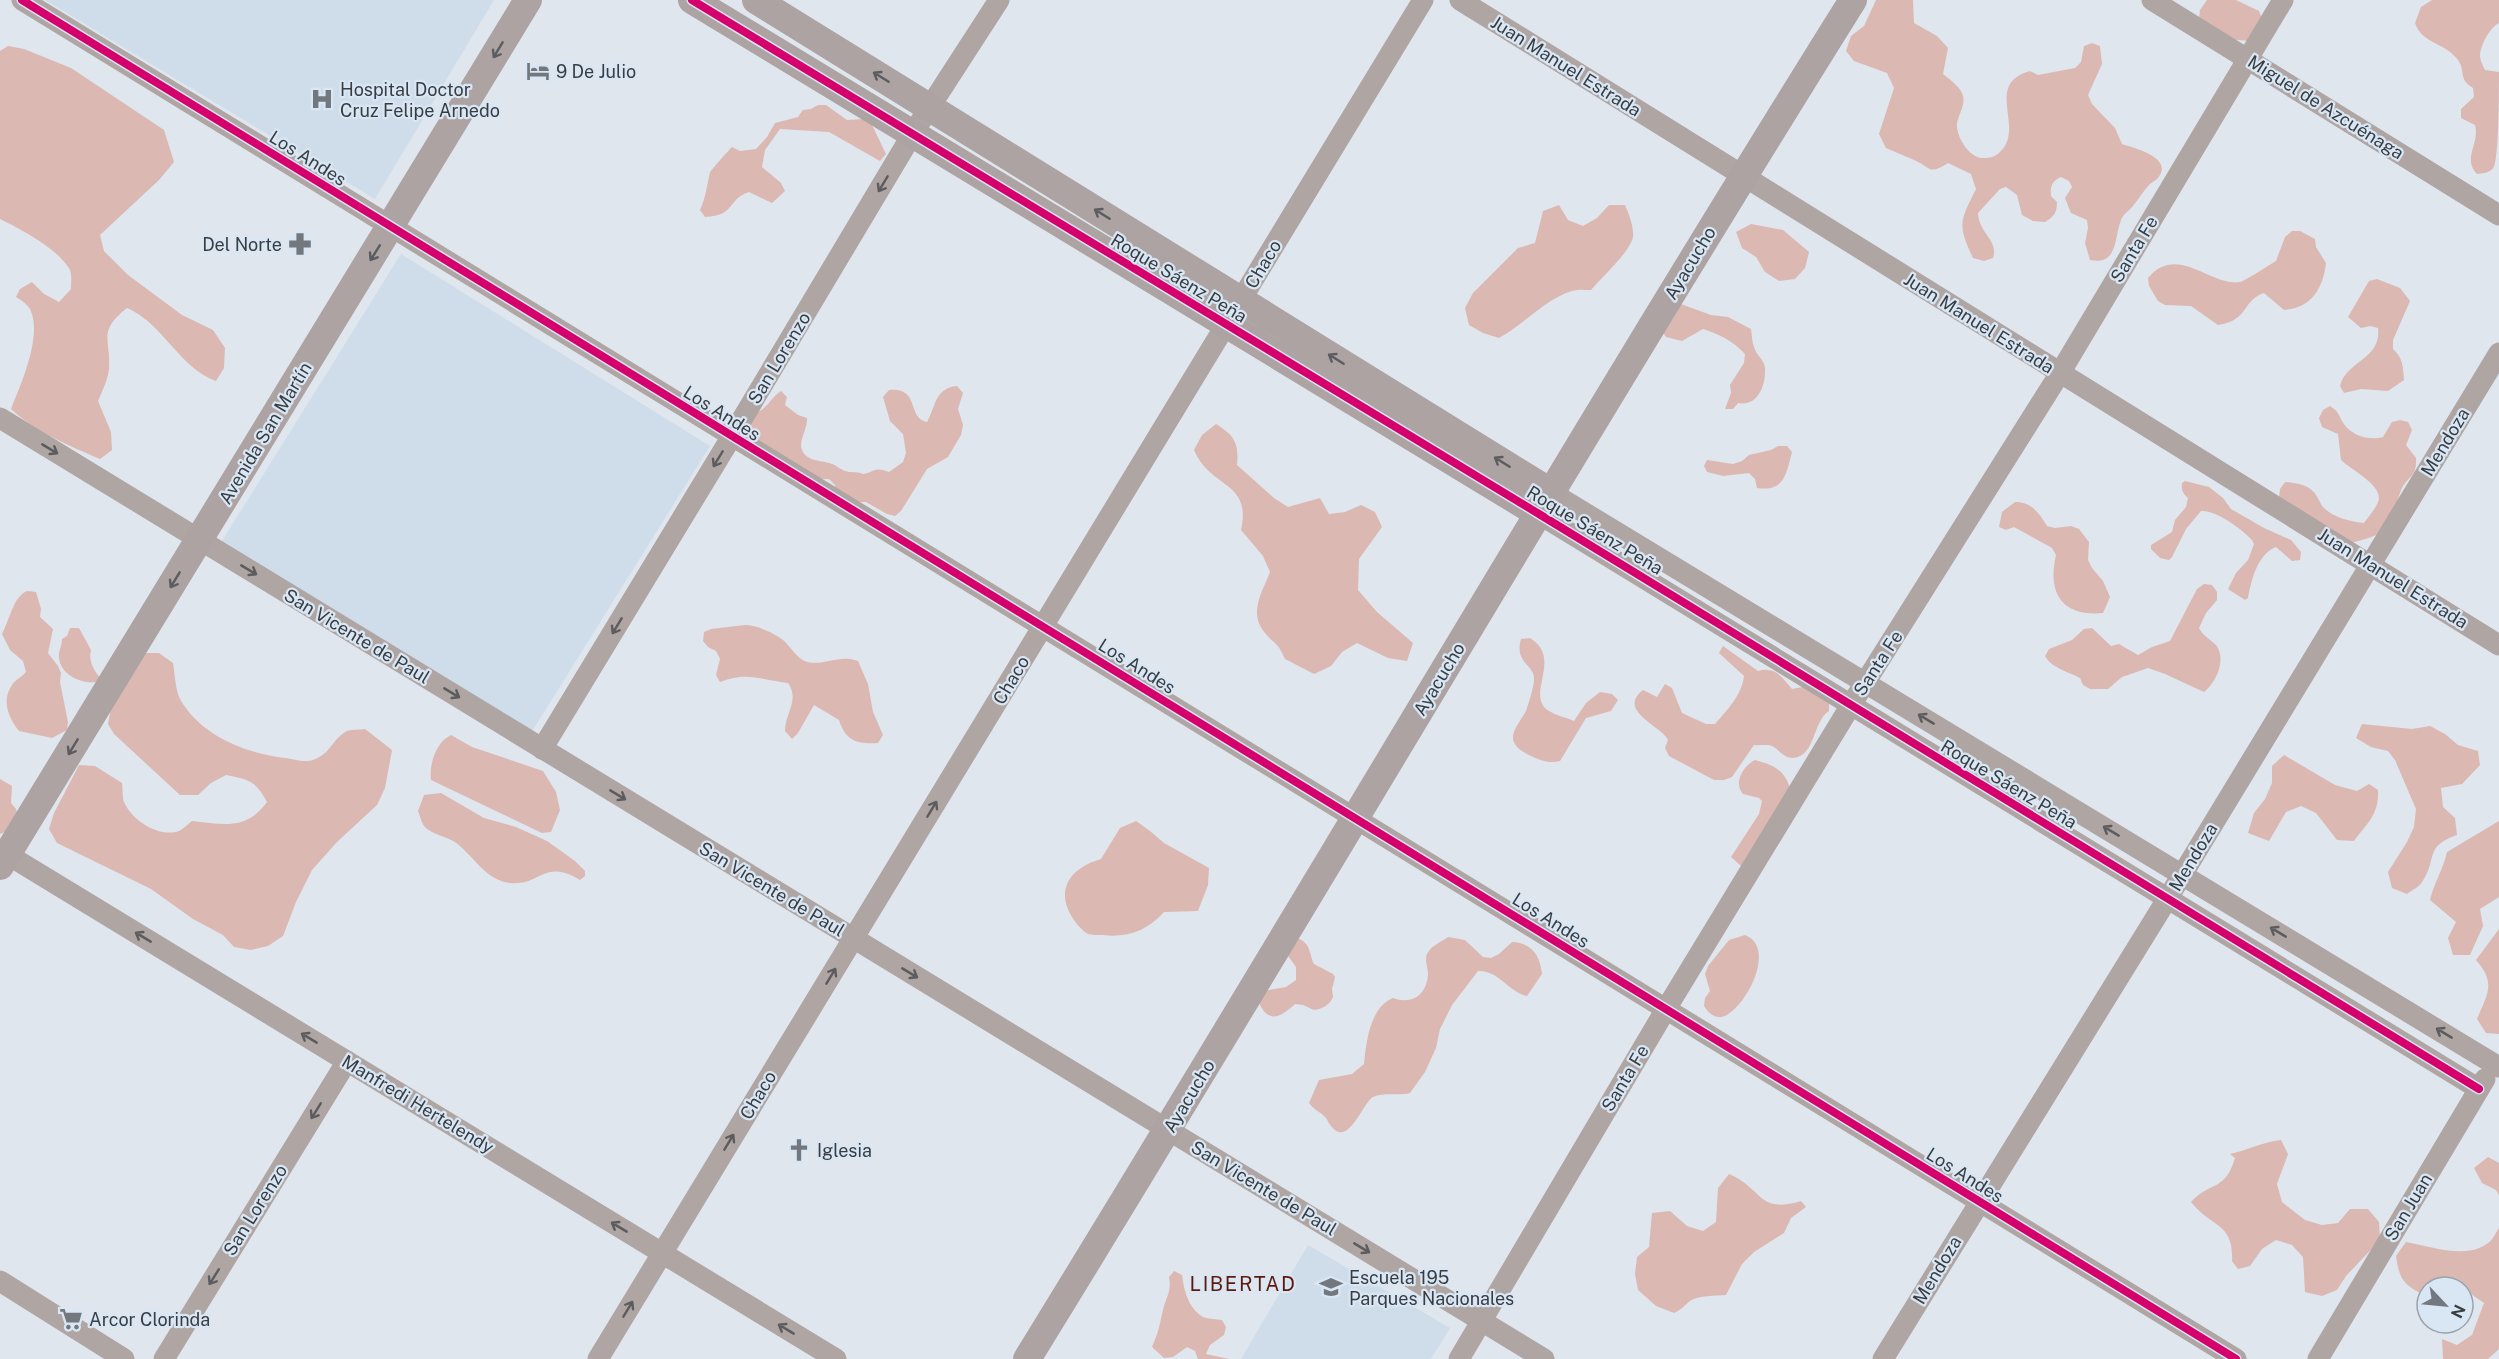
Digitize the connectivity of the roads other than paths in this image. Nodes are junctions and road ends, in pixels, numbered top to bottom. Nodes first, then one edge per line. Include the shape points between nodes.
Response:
1 (22, 0) edge
2 (528, 0) edge
3 (692, 0) edge
4 (756, 0) edge
5 (999, 0) edge
6 (1424, 0) edge
7 (1460, 0) edge
8 (1853, 0) edge
9 (2152, 0) edge
10 (2283, 0) edge
11 (2247, 58) junction
12 (931, 108) junction
13 (913, 133) junction
14 (1743, 176) junction
15 (2499, 215) edge
16 (391, 227) junction
17 (1234, 312) junction
18 (2499, 353) edge
19 (2060, 373) junction
20 (0, 418) edge
21 (732, 436) junction
22 (1546, 503) junction
23 (200, 540) junction
24 (2370, 564) junction
25 (1044, 626) junction
26 (2499, 645) edge
27 (1866, 683) junction
28 (1851, 705) junction
29 (542, 748) junction
30 (1356, 818) junction
31 (2, 857) edge
32 (2182, 875) junction
33 (2168, 898) junction
34 (854, 938) junction
35 (1666, 1009) junction
36 (347, 1061) junction
37 (2497, 1062) edge
38 (2479, 1089) junction
39 (1168, 1130) junction
40 (1979, 1201) junction
41 (662, 1253) junction
42 (0, 1281) edge
43 (1482, 1321) junction
44 (124, 1359) edge
45 (164, 1359) edge
46 (598, 1359) edge
47 (836, 1359) edge
48 (1027, 1359) edge
49 (1459, 1359) edge
50 (1544, 1359) edge
51 (1883, 1359) edge
52 (2236, 1359) edge
53 (2318, 1359) edge

1 - 16 street, Los Andes
2 -> 16 street, Avenida San Martín
3 - 13 street, Roque Sáenz Peña
12 -> 4 street, Roque Sáenz Peña
5 - 12 street, San Lorenzo
6 - 17 street, Chaco
7 - 14 street, Juan Manuel Estrada
8 - 14 street, Ayacucho
9 - 11 street, Miguel de Azcuénaga
10 - 11 street, Santa Fe
11 - 15 street, Miguel de Azcuénaga
11 - 19 street, Santa Fe
12 - 13 street, San Lorenzo
17 -> 12 street, Roque Sáenz Peña
13 - 17 street, Roque Sáenz Peña
13 -> 21 street, San Lorenzo
14 - 19 street, Juan Manuel Estrada
14 - 22 street, Ayacucho
16 - 21 street, Los Andes
16 -> 23 street, Avenida San Martín
17 - 22 street, Roque Sáenz Peña
17 - 25 street, Chaco
18 - 24 street, Mendoza
19 - 24 street, Juan Manuel Estrada
19 - 27 street, Santa Fe
20 -> 23 street, San Vicente de Paul
21 - 25 street, Los Andes
21 -> 29 street, San Lorenzo
22 - 27 street, Roque Sáenz Peña
22 - 28 street, Roque Sáenz Peña
22 - 30 street, Ayacucho
23 -> 29 street, San Vicente de Paul
23 -> 31 street, Avenida San Martín
24 - 26 street, Juan Manuel Estrada
24 - 32 street, Mendoza
25 - 30 street, Los Andes
34 -> 25 street, Chaco
27 - 28 street, Santa Fe
32 -> 27 street, Roque Sáenz Peña
28 - 33 street, Roque Sáenz Peña
28 - 35 street, Santa Fe
29 -> 34 street, San Vicente de Paul
30 - 35 street, Los Andes
30 - 39 street, Ayacucho
36 -> 31 street, Manfredi Hertelendy
32 - 33 street, Mendoza
37 -> 32 street, Roque Sáenz Peña
33 - 38 street, Roque Sáenz Peña
33 - 40 street, Mendoza
34 -> 39 street, San Vicente de Paul
41 -> 34 street, Chaco
35 - 40 street, Los Andes
35 - 43 street, Santa Fe
41 -> 36 street, Manfredi Hertelendy
36 -> 45 street, San Lorenzo
37 - 38 street, San Juan
38 - 53 street, San Juan
39 -> 43 street, San Vicente de Paul
39 - 48 street, Ayacucho
40 - 51 street, Mendoza
40 - 52 street, Los Andes
46 -> 41 street, Chaco
47 -> 41 street, Manfredi Hertelendy
42 - 44 street
43 - 49 street, Santa Fe
43 - 50 street, San Vicente de Paul

